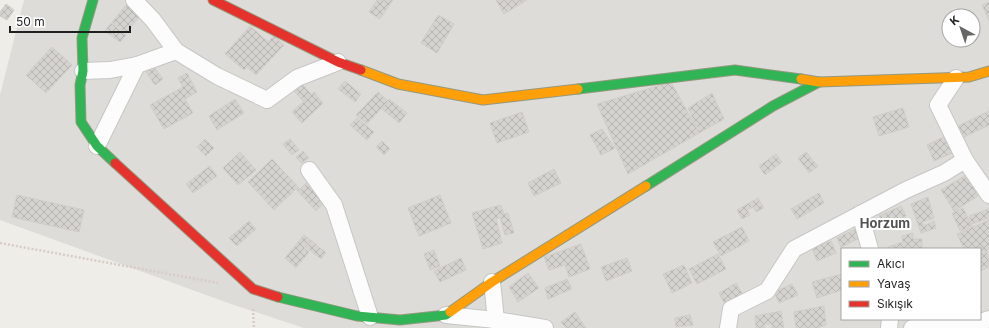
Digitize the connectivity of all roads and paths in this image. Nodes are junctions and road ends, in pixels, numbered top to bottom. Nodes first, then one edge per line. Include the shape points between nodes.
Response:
1 (93, 0) edge
2 (134, 0) edge
3 (213, 0) edge
4 (176, 51) junction
5 (338, 62) junction
6 (137, 65) junction
7 (83, 71) junction
8 (989, 71) edge
9 (956, 78) junction
10 (819, 82) junction
11 (97, 146) junction
12 (965, 160) junction
13 (309, 170) dead end
14 (989, 196) edge
15 (860, 214) junction
16 (0, 243) edge
17 (870, 248) edge
18 (492, 282) junction
19 (222, 284) dead end
20 (446, 315) junction
21 (370, 317) junction
22 (989, 319) edge
23 (497, 324) edge
24 (545, 328) edge
25 (728, 328) edge
26 (912, 328) edge

1 - 7 street via 82,38
2 - 4 street
3 - 5 street
4 - 5 street via 217,76 268,100 297,78
4 - 6 street
5 - 10 street via 398,84 483,100 735,70
6 - 7 street
6 - 11 street
7 - 11 street via 80,85 82,122
8 - 9 street via 969,78
9 - 10 street
9 - 12 street via 938,105
10 - 18 street via 773,106
11 - 21 street via 253,289 298,303
12 - 14 street
12 - 15 street
13 - 21 street via 334,205
15 - 17 street
15 - 25 street via 794,250 767,291 731,309
16 - 19 path
18 - 20 street
18 - 23 street
20 - 21 street via 400,320
20 - 23 street
22 - 26 street via 972,325
23 - 24 street

